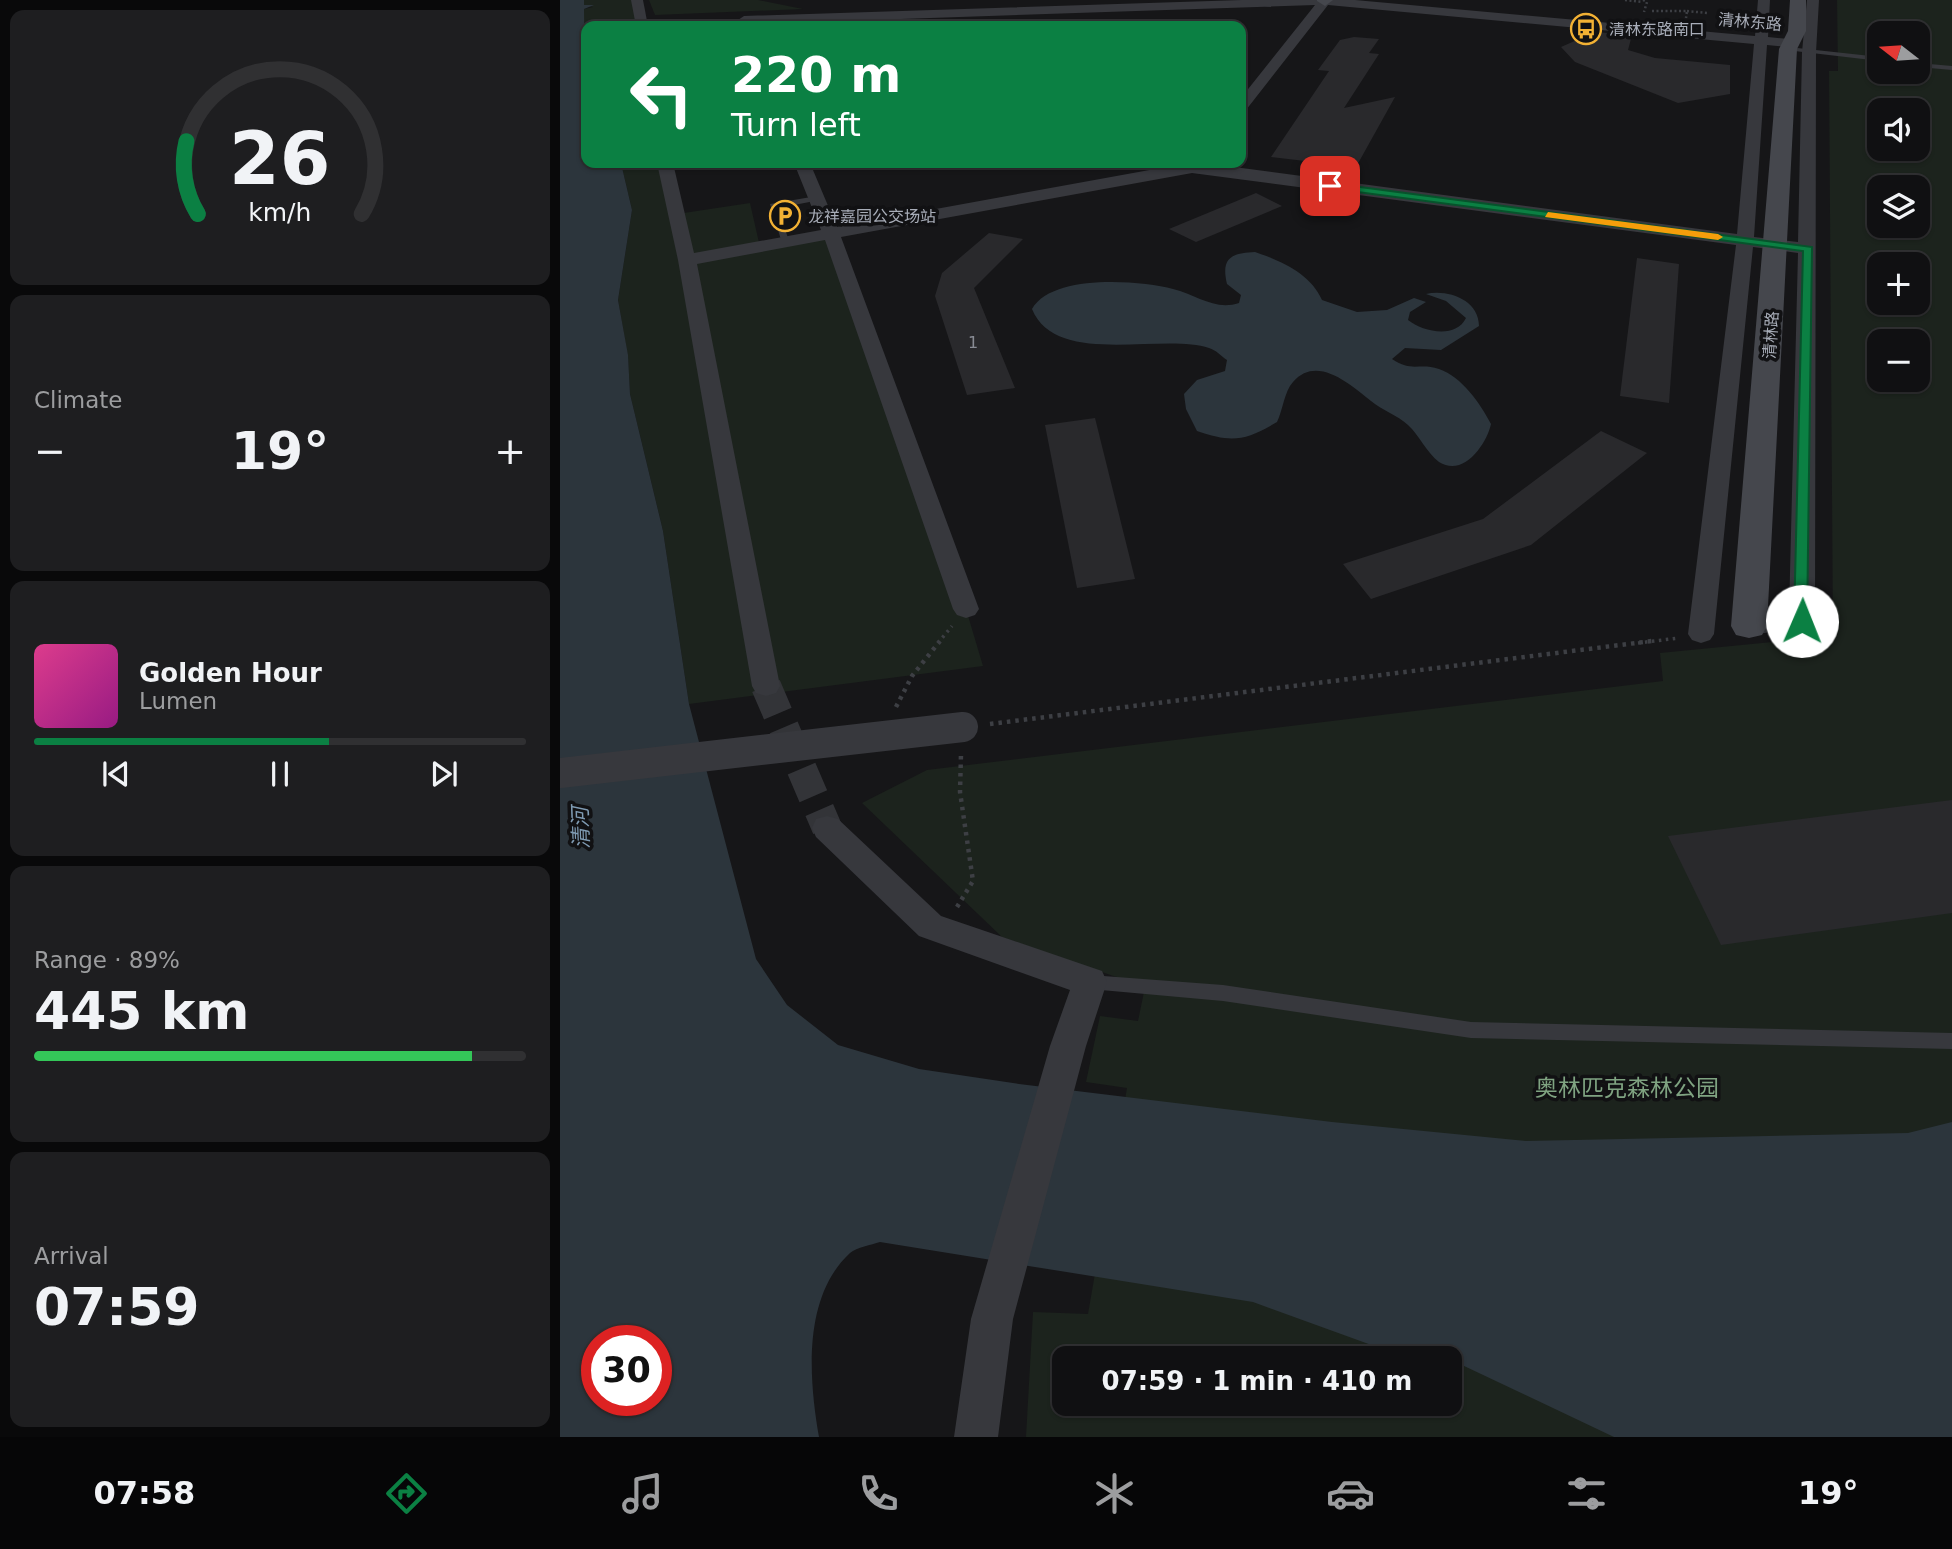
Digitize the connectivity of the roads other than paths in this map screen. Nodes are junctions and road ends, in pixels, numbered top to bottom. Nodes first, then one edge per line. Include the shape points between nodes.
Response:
1 (636, 0) edge
2 (1764, 0) edge
3 (1782, 0) edge
4 (1798, 0) edge
5 (1813, 0) edge
6 (1325, 1) edge
7 (1631, 14) dead end
8 (641, 21) edge
9 (798, 21) edge
10 (1627, 28) junction
11 (1761, 41) junction
12 (1792, 43) junction
13 (1867, 57) edge
14 (1930, 66) edge
15 (1952, 68) edge
16 (1246, 101) edge
17 (666, 168) edge
18 (804, 168) edge
19 (1178, 168) edge
20 (1216, 168) edge
21 (817, 198) junction
22 (831, 233) junction
23 (1745, 241) junction
24 (785, 242) junction
25 (1777, 245) junction
26 (1808, 249) junction
27 (687, 260) junction
28 (966, 609) road end
29 (1749, 626) joint
30 (1702, 634) road end
31 (766, 686) tunnel mouth
32 (962, 727) road end
33 (560, 773) edge
34 (827, 828) tunnel mouth
35 (1090, 982) junction
36 (1952, 1041) edge
37 (976, 1437) edge

1 - 8 street
2 - 11 street
3 - 12 street
4 - 12 street
5 - 12 street
6 - 9 street, 清林东路
6 - 10 street, 清林东路
6 - 16 street
7 - 10 street
10 - 11 street, 清林东路
11 - 12 street, 清林东路
11 - 23 street
12 - 13 lane
12 - 25 street, 清林路
12 - 26 street
14 - 15 lane
17 - 27 street
18 - 21 street
19 - 22 street
20 - 23 street
21 - 22 street
21 - 24 lane via 773,206
22 - 24 street
22 - 28 street
23 - 25 street
23 - 30 street
24 - 27 street
25 - 26 street
25 - 29 street, 清林路
26 - 29 street via 1802,621
27 - 31 street
32 - 33 street, bridge
34 - 35 street via 930,926
35 - 36 lane via 1223,993 1471,1030
35 - 37 street via 992,1319

